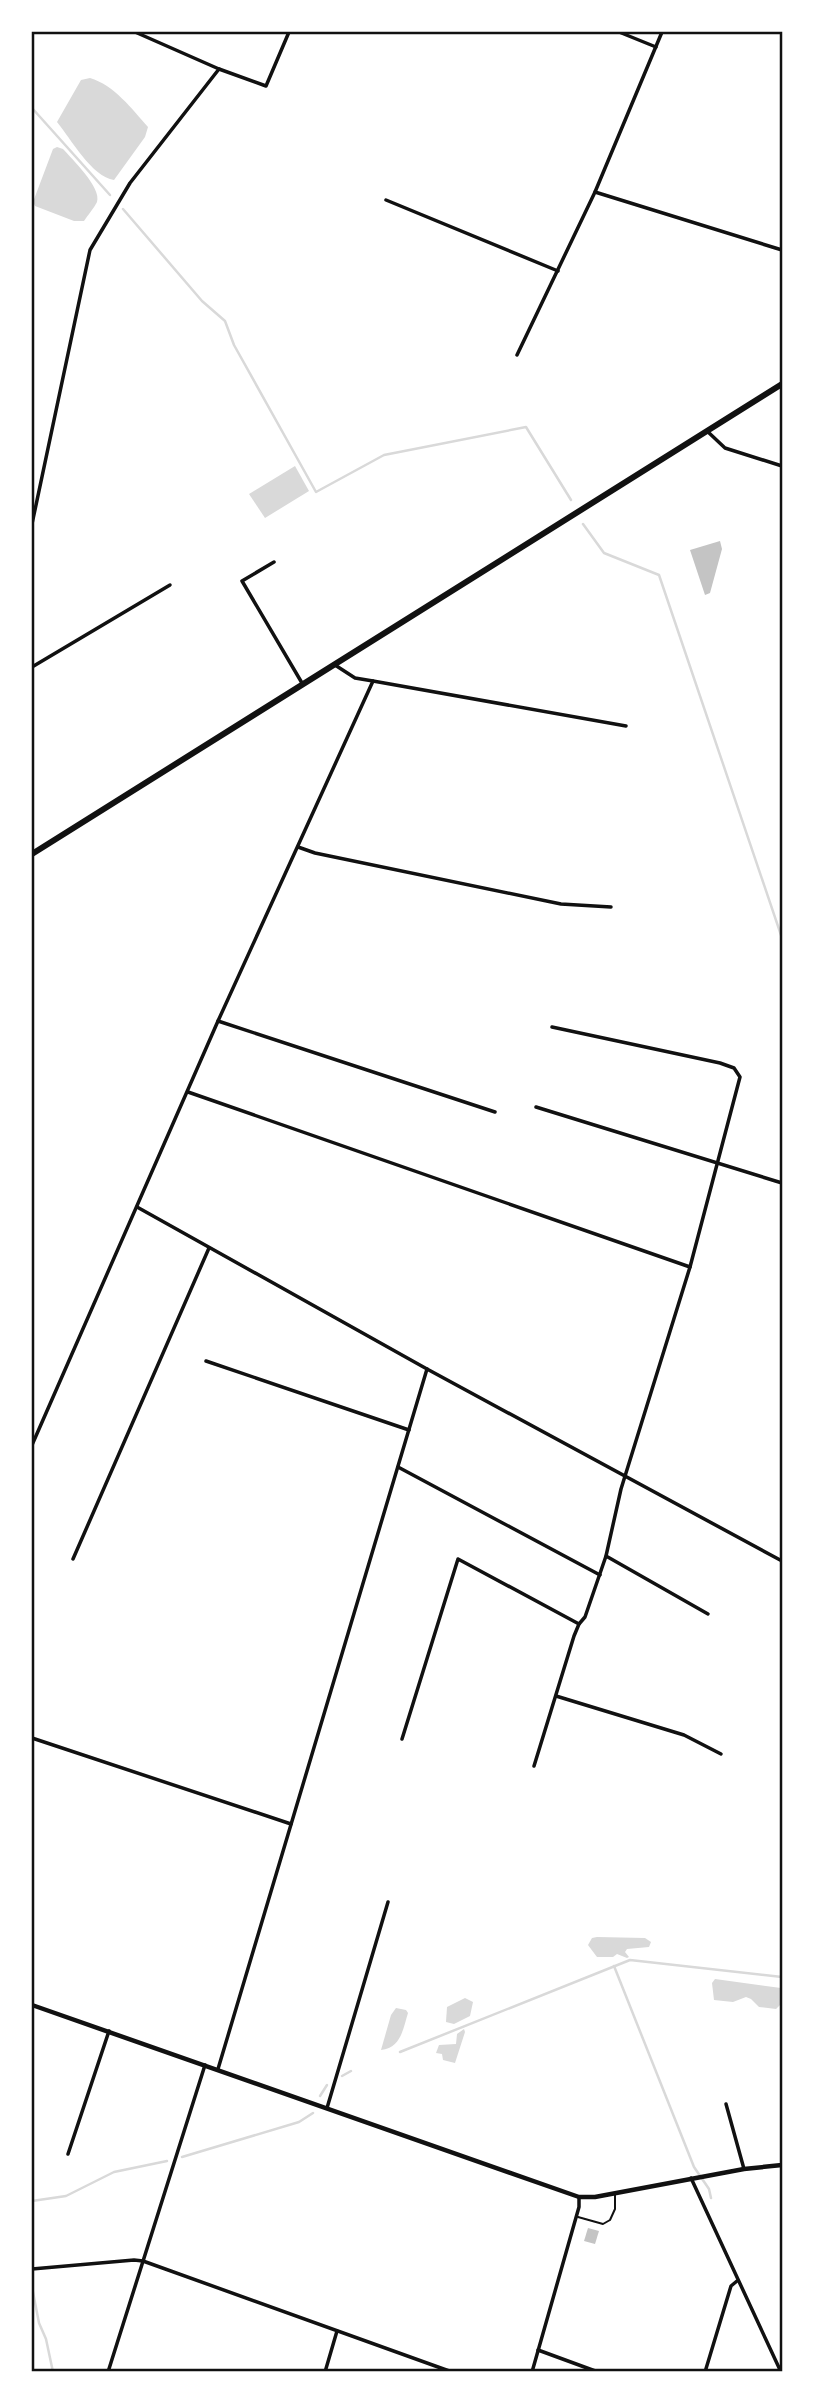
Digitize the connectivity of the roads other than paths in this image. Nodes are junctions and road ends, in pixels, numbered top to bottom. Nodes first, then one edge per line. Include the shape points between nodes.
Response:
1 (135, 32) edge
2 (289, 32) edge
3 (619, 32) edge
4 (662, 32) edge
5 (656, 47) junction
6 (219, 69) junction
7 (595, 192) junction
8 (386, 200) dead end
9 (782, 250) edge
10 (558, 271) junction
11 (517, 355) dead end
12 (782, 384) edge
13 (707, 431) junction
14 (782, 466) edge
15 (32, 524) edge
16 (274, 562) dead end
17 (170, 585) dead end
18 (335, 664) junction
19 (32, 667) edge
20 (373, 681) junction
21 (303, 684) junction
22 (626, 726) dead end
23 (297, 846) junction
24 (32, 854) edge
25 (611, 907) dead end
26 (218, 1021) junction
27 (552, 1027) dead end
28 (188, 1092) junction
29 (536, 1107) dead end
30 (495, 1112) dead end
31 (716, 1163) junction
32 (782, 1183) edge
33 (136, 1207) junction
34 (209, 1248) junction
35 (690, 1267) junction
36 (206, 1361) dead end
37 (427, 1369) junction
38 (409, 1430) junction
39 (32, 1445) edge
40 (398, 1467) junction
41 (626, 1476) junction
42 (606, 1556) junction
43 (73, 1559) dead end
44 (782, 1561) edge
45 (600, 1575) junction
46 (708, 1614) dead end
47 (579, 1624) junction
48 (556, 1696) junction
49 (32, 1738) edge
50 (402, 1739) dead end
51 (721, 1755) dead end
52 (534, 1766) dead end
53 (291, 1824) junction
54 (388, 1902) dead end
55 (32, 2004) edge
56 (109, 2031) junction
57 (205, 2065) junction
58 (218, 2069) junction
59 (726, 2104) dead end
60 (327, 2108) junction
61 (68, 2154) dead end
62 (782, 2165) edge
63 (744, 2169) junction
64 (691, 2178) junction
65 (615, 2194) junction
66 (579, 2197) junction
67 (577, 2217) junction
68 (143, 2261) junction
69 (32, 2269) edge
70 (737, 2281) junction
71 (337, 2331) junction
72 (538, 2350) junction
73 (108, 2371) edge
74 (325, 2371) edge
75 (452, 2371) edge
76 (532, 2371) edge
77 (598, 2371) edge
78 (705, 2371) edge
79 (781, 2371) edge

1 - 6 street
2 - 6 street via 266,86
3 - 5 street
4 - 5 street
5 - 7 street
6 - 15 street via 130,183 90,250
7 - 9 street
7 - 10 street
8 - 10 street
10 - 11 street
12 - 13 highway
13 - 14 street via 726,448
13 - 18 highway
16 - 21 street via 242,581
17 - 19 street
18 - 20 street via 355,678
18 - 21 highway
20 - 22 street
20 - 23 street
21 - 24 highway
23 - 25 street via 561,904
23 - 26 street
26 - 28 street
26 - 30 street
27 - 31 street via 734,1068 740,1077
28 - 33 street
28 - 35 street
29 - 31 street
31 - 32 street
31 - 35 street
33 - 34 street
33 - 39 street
34 - 37 street
34 - 43 street
35 - 41 street
36 - 38 street
37 - 38 street
37 - 41 street
38 - 40 street
40 - 45 street
40 - 53 street
41 - 42 street
41 - 44 street
42 - 45 street
42 - 46 street
45 - 47 street
47 - 48 street
47 - 50 street via 458,1559
48 - 51 street via 684,1735
48 - 52 street
49 - 53 street
53 - 58 street
54 - 60 street
55 - 56 street
56 - 57 street
56 - 61 street
57 - 58 street
57 - 68 street
58 - 60 street
59 - 63 street
60 - 66 street
62 - 63 street
63 - 64 street
64 - 65 street
64 - 70 street
65 - 66 street
65 - 67 lane via 610,2220 603,2224
66 - 67 street
67 - 72 street
68 - 69 street
68 - 71 street
68 - 73 street
70 - 78 street via 731,2286
70 - 79 street
71 - 74 street
71 - 75 street
72 - 76 street
72 - 77 street

